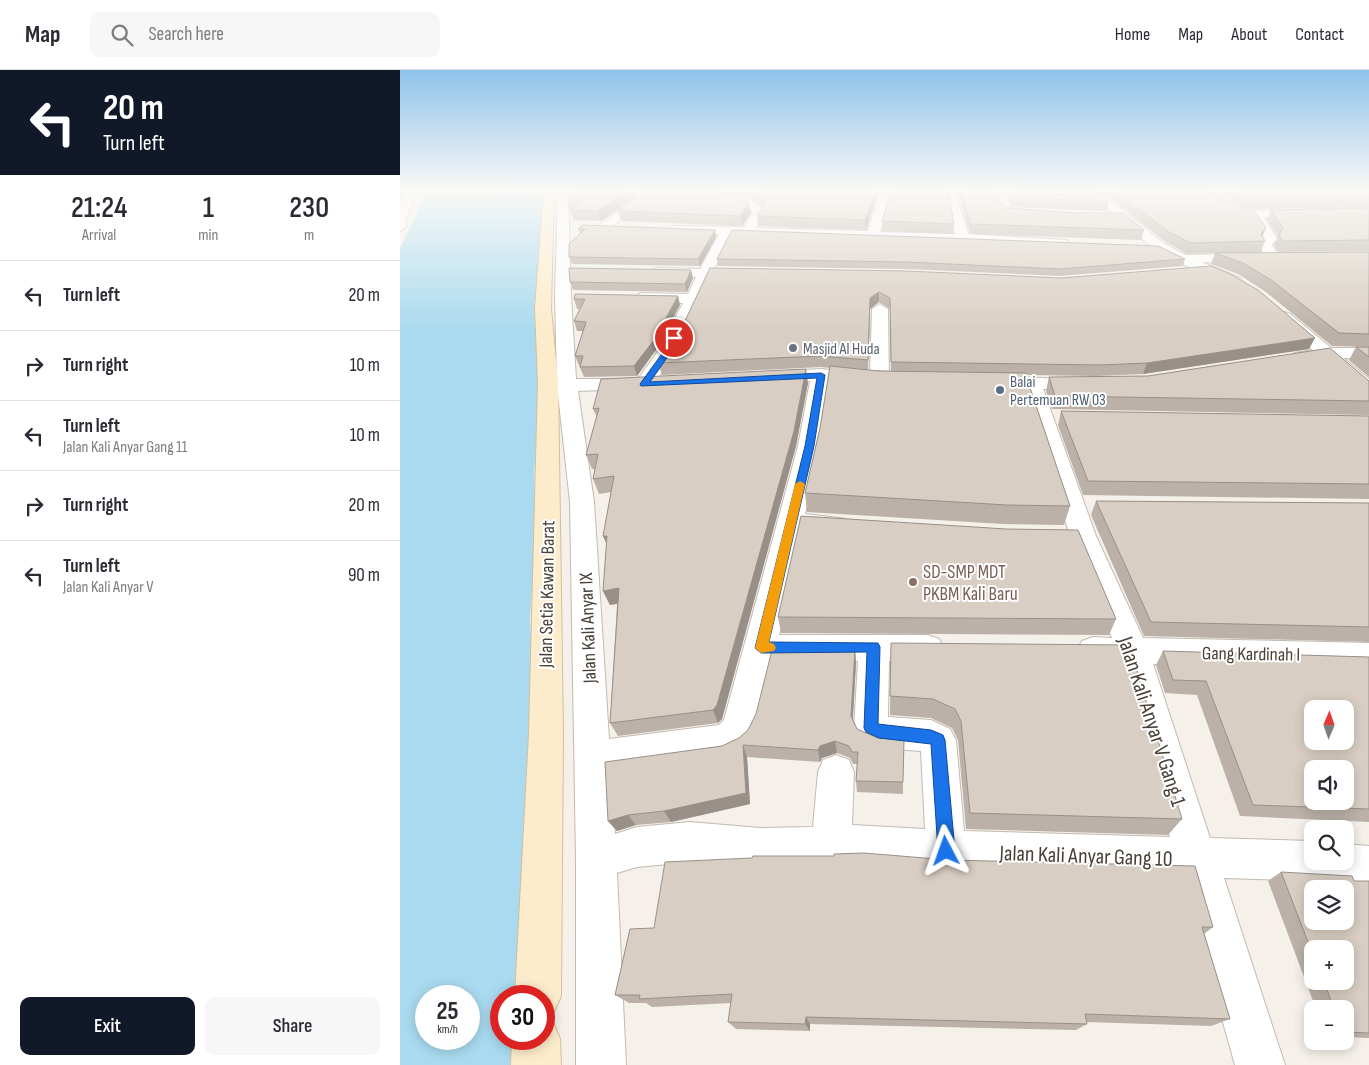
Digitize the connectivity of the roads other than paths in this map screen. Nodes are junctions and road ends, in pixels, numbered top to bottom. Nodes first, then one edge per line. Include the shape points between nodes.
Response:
1 (547, 237) edge
2 (565, 237) edge
3 (724, 237) edge
4 (819, 237) edge
5 (833, 237) edge
6 (872, 237) edge
7 (945, 237) edge
8 (1035, 237) edge
9 (1148, 237) edge
10 (1271, 237) edge
11 (824, 238) joint
12 (962, 238) joint
13 (1033, 242) junction
14 (1077, 244) edge
15 (1142, 246) edge
16 (1160, 247) junction
17 (867, 252) edge
18 (1033, 258) edge
19 (1180, 266) junction
20 (640, 272) edge
21 (707, 274) junction
22 (755, 274) edge
23 (1246, 288) edge
24 (563, 296) junction
25 (582, 296) edge
26 (628, 297) edge
27 (693, 298) junction
28 (880, 309) dead end
29 (1275, 309) edge
30 (1327, 353) junction
31 (1369, 353) edge
32 (1278, 361) edge
33 (821, 375) junction
34 (752, 379) edge
35 (974, 382) edge
36 (663, 383) edge
37 (1031, 383) junction
38 (644, 384) junction
39 (1105, 384) edge
40 (567, 385) junction
41 (1369, 389) edge
42 (791, 522) junction
43 (859, 526) edge
44 (874, 647) junction
45 (761, 648) junction
46 (961, 648) edge
47 (1066, 649) edge
48 (1133, 650) junction
49 (1369, 656) edge
50 (592, 758) junction
51 (836, 772) dead end
52 (831, 847) junction
53 (946, 851) junction
54 (1198, 858) junction
55 (596, 860) junction
56 (1369, 866) edge
57 (538, 985) edge
58 (536, 1050) edge
59 (536, 1065) edge
60 (600, 1065) edge
61 (1260, 1065) edge

1 - 57 main road, Jalan Setia Kawan Barat via 543,308 548,383 546,734
2 - 24 street, Jalan Kali Anyar IX via 569,270
3 - 21 street
4 - 11 street
5 - 11 street
6 - 17 street
7 - 12 street
8 - 13 street
9 - 16 street
10 - 19 street via 1265,244 1278,258
12 - 13 street
13 - 14 street
13 - 18 street
15 - 16 street
16 - 19 street
19 - 23 street via 1210,270
20 - 21 street
21 - 22 street
21 - 27 street
24 - 25 street
24 - 40 street, Jalan Kali Anyar IX
26 - 27 street
27 - 38 street via 667,352
28 - 33 street via 889,381
29 - 30 street
30 - 31 street
30 - 32 street
30 - 41 street
33 - 34 street
33 - 42 street
35 - 37 street
36 - 38 street
37 - 39 street
37 - 48 street, Jalan Kali Anyar V Gang 1 via 1052,417 1077,520
38 - 40 street
40 - 50 street, Jalan Kali Anyar IX via 582,502
42 - 43 street
42 - 45 street
44 - 45 street
44 - 46 street
44 - 53 street via 871,728 879,732 931,736 938,740
45 - 50 street via 738,729 727,740
47 - 48 street, Gang Kardinah I
48 - 49 street, Gang Kardinah I
48 - 54 street, Jalan Kali Anyar V Gang 1
50 - 55 street, Jalan Kali Anyar IX
51 - 52 street
52 - 53 street, Jalan Kali Anyar Gang 10 via 865,845
52 - 55 street, Jalan Kali Anyar Gang 10 via 760,848 690,842 637,847
53 - 54 street, Jalan Kali Anyar Gang 10
54 - 56 street, Jalan Kali Anyar Gang 10
54 - 61 street, Jalan Kali Anyar V Gang 1
55 - 60 street, Jalan Kali Anyar IX
58 - 59 main road

